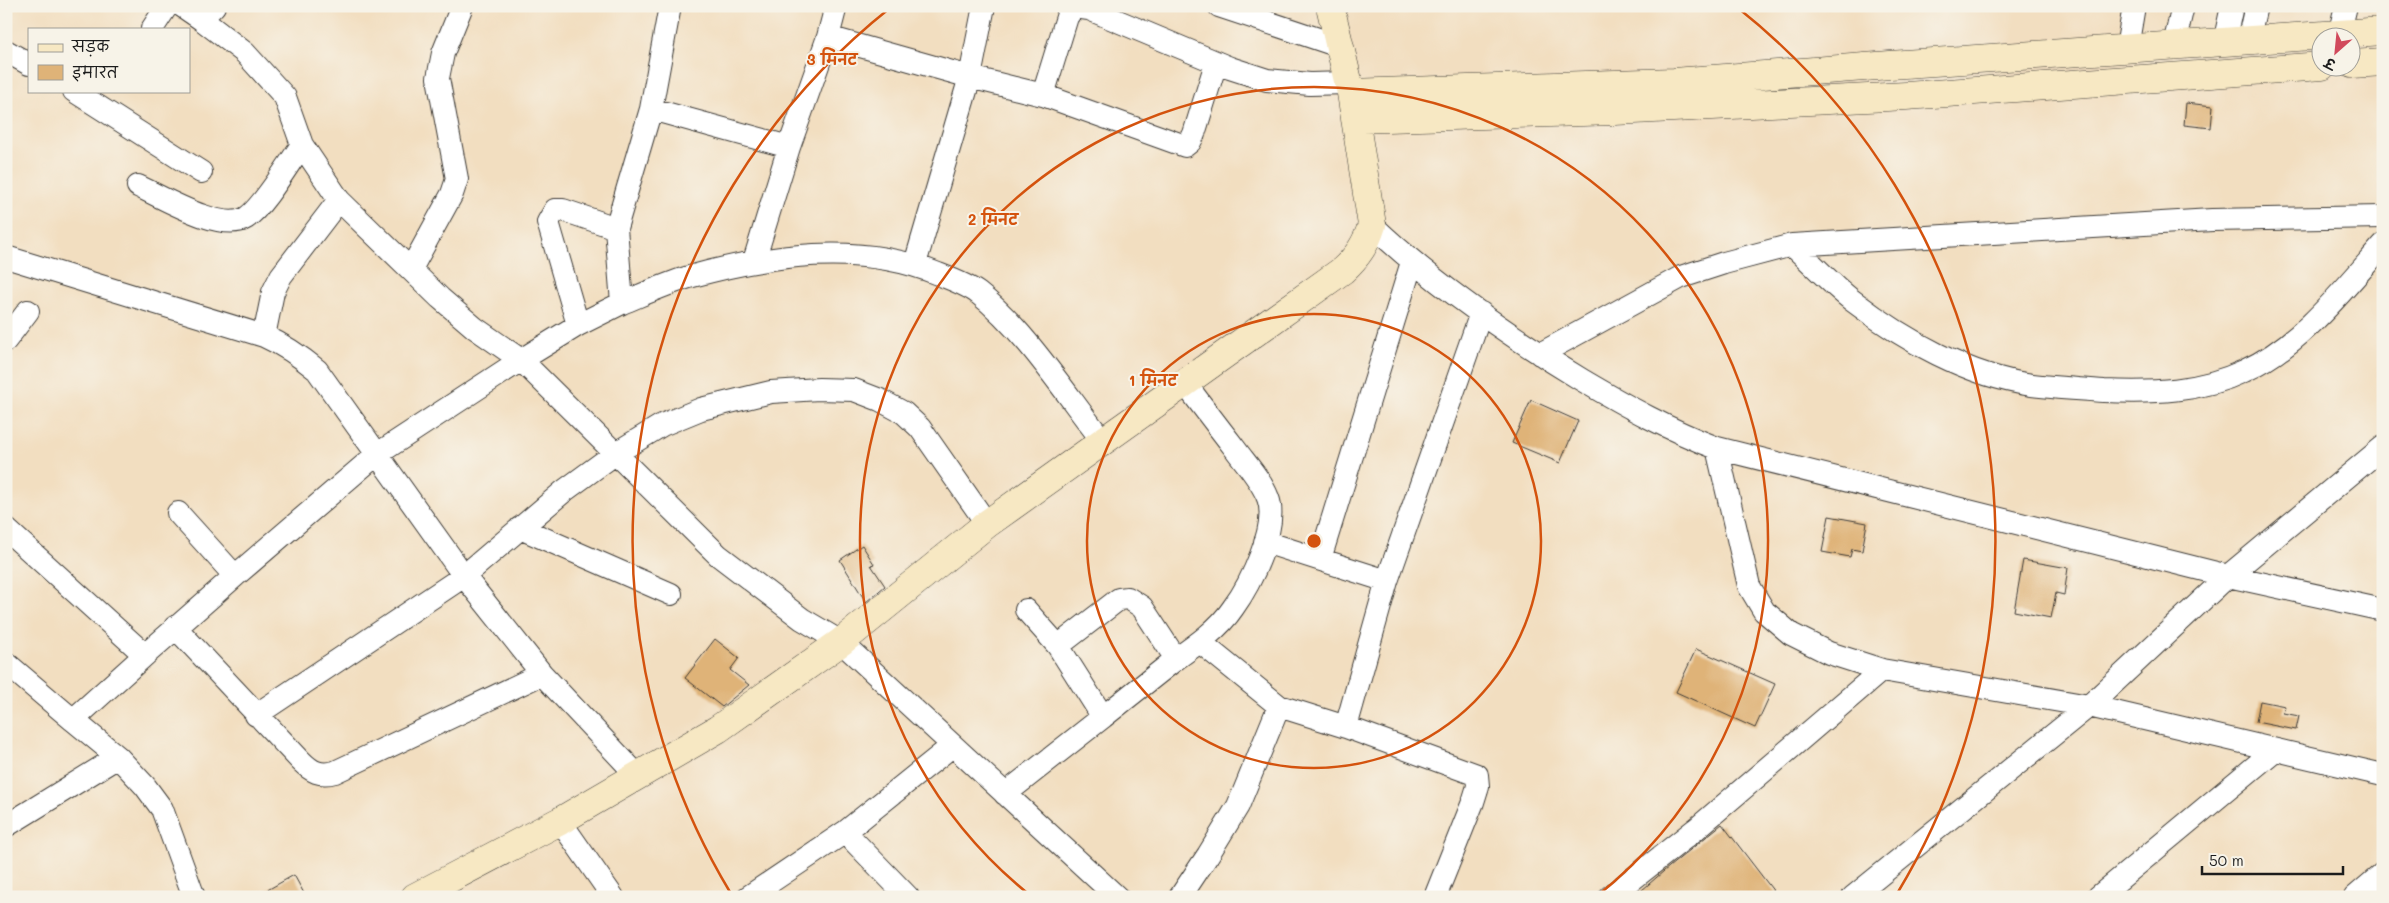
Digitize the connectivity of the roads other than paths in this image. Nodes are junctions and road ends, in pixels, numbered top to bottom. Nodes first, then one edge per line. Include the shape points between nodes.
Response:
1 (167, 6) edge
2 (182, 6) edge
3 (462, 6) edge
4 (670, 6) edge
5 (836, 6) edge
6 (984, 6) edge
7 (1219, 6) edge
8 (1330, 6) edge
9 (2134, 6) edge
10 (2183, 6) edge
11 (2232, 6) edge
12 (2256, 6) edge
13 (2346, 6) edge
14 (207, 12) edge
15 (153, 28) edge
16 (2341, 28) edge
17 (2383, 31) edge
18 (2362, 33) edge
19 (828, 37) junction
20 (2312, 37) edge
21 (2236, 42) junction
22 (1339, 46) junction
23 (2174, 46) junction
24 (2127, 48) junction
25 (6, 51) edge
26 (2383, 62) edge
27 (28, 63) edge
28 (1216, 63) junction
29 (2362, 63) edge
30 (2312, 67) edge
31 (970, 77) junction
32 (78, 92) edge
33 (1043, 95) junction
34 (1351, 98) junction
35 (106, 99) edge
36 (1513, 102) junction
37 (651, 109) junction
38 (302, 145) junction
39 (789, 147) junction
40 (201, 172) dead end
41 (138, 186) dead end
42 (339, 200) junction
43 (2383, 217) edge
44 (1372, 225) junction
45 (616, 228) junction
46 (1792, 245) junction
47 (2383, 245) edge
48 (6, 257) edge
49 (754, 261) junction
50 (1412, 262) junction
51 (915, 264) junction
52 (411, 269) junction
53 (622, 303) junction
54 (28, 311) dead end
55 (1481, 313) junction
56 (578, 325) junction
57 (264, 336) junction
58 (6, 340) edge
59 (1540, 354) junction
60 (521, 360) junction
61 (1185, 383) junction
62 (1102, 440) junction
63 (2383, 447) edge
64 (1717, 448) junction
65 (616, 453) junction
66 (376, 455) junction
67 (178, 513) dead end
68 (988, 524) junction
69 (520, 528) junction
70 (6, 529) edge
71 (1265, 542) junction
72 (1320, 559) junction
73 (235, 576) junction
74 (464, 576) junction
75 (2228, 576) junction
76 (1387, 581) junction
77 (671, 594) dead end
78 (1026, 610) dead end
79 (2383, 610) edge
80 (175, 627) junction
81 (841, 642) junction
82 (1200, 642) junction
83 (1058, 646) junction
84 (145, 654) junction
85 (1176, 659) junction
86 (6, 663) edge
87 (1882, 670) junction
88 (542, 674) junction
89 (1279, 706) junction
90 (2089, 706) junction
91 (256, 715) junction
92 (1103, 717) junction
93 (73, 720) junction
94 (1346, 727) junction
95 (952, 746) junction
96 (2275, 750) junction
97 (118, 757) junction
98 (637, 775) junction
99 (2383, 775) edge
100 (1005, 794) junction
101 (560, 821) junction
102 (6, 826) edge
103 (845, 832) junction
104 (2383, 872) edge
105 (444, 890) edge
106 (194, 897) edge
107 (415, 897) edge
108 (613, 897) edge
109 (748, 897) edge
110 (908, 897) edge
111 (1117, 897) edge
112 (1180, 897) edge
113 (1435, 897) edge
114 (1610, 897) edge
115 (1853, 897) edge
116 (2098, 897) edge
117 (2355, 897) edge

1 - 15 street
2 - 14 street
3 - 52 street via 443,53 438,78 457,178 452,194
4 - 37 street
5 - 19 street
6 - 31 street
7 - 22 street
8 - 22 main road
9 - 24 street
10 - 23 street
11 - 21 street
12 - 21 street
13 - 16 street
14 - 38 street via 279,90 293,116
17 - 18 main road
19 - 31 street
19 - 39 street
20 - 21 main road
21 - 23 main road
22 - 34 main road
23 - 24 main road
24 - 36 main road via 1674,82
25 - 27 street
26 - 29 main road
28 - 33 street via 1194,134 1184,146
28 - 33 street via 1089,9 1074,6 1067,17
28 - 34 street via 1266,80 1310,84
30 - 36 main road via 1906,96 1615,111
31 - 33 street
31 - 51 street
32 - 35 street
34 - 36 main road
34 - 44 main road
35 - 40 street
37 - 39 street
37 - 45 street
38 - 41 street via 256,208 245,218 231,222 218,221
38 - 42 street
39 - 49 street
42 - 52 street
42 - 57 street via 281,276 273,292
43 - 46 street via 2212,220
44 - 50 street
44 - 61 main road via 1366,243 1343,270
45 - 53 street
45 - 56 street via 563,210 555,210 550,215 548,222
46 - 47 street via 1852,300 1910,340 1949,359 1988,374 2031,385 2129,392 2177,391 2212,384 2246,371 2308,326
46 - 59 street via 1724,262 1681,277
48 - 57 street
49 - 51 street via 817,255 867,256
49 - 53 street via 687,278
50 - 55 street
50 - 72 street
51 - 62 street via 976,292 998,310
52 - 60 street via 475,328
53 - 56 street
54 - 58 street
55 - 59 street
55 - 76 street
56 - 60 street
57 - 66 street via 283,344 317,370
59 - 64 street via 1642,415
60 - 65 street
60 - 66 street
61 - 62 main road
61 - 71 street via 1257,478 1268,499 1271,515
62 - 68 main road
63 - 75 street
64 - 75 street
64 - 87 street via 1749,586 1764,611 1798,638 1829,653
65 - 68 street via 662,425 702,409 771,392 854,390 904,413 920,428
65 - 69 street
65 - 81 street via 718,555 802,619
66 - 73 street
66 - 74 street
67 - 73 street
68 - 81 main road
69 - 74 street
69 - 77 street
70 - 84 street
71 - 72 street
71 - 82 street via 1233,610
72 - 76 street
73 - 80 street
74 - 88 street
74 - 91 street
75 - 79 street
75 - 90 street
76 - 94 street
78 - 83 street
80 - 84 street
80 - 91 street
81 - 95 street
81 - 98 main road via 718,729
82 - 85 street
82 - 89 street
83 - 85 street via 1119,600 1128,598 1142,607
83 - 92 street
84 - 93 street
85 - 92 street
86 - 93 street
87 - 90 street
87 - 114 street via 1696,829
88 - 91 street via 324,775 312,771
88 - 98 street
89 - 94 street
89 - 112 street via 1238,806
90 - 96 street
90 - 115 street
92 - 100 street
93 - 97 street
94 - 113 street via 1477,775 1478,786 1473,802
95 - 100 street
95 - 103 street
96 - 99 street
96 - 116 street
97 - 102 street
97 - 106 street via 162,809
98 - 101 main road
100 - 111 street
101 - 105 main road
101 - 108 street
103 - 109 street
103 - 110 street
104 - 117 street
105 - 107 main road

